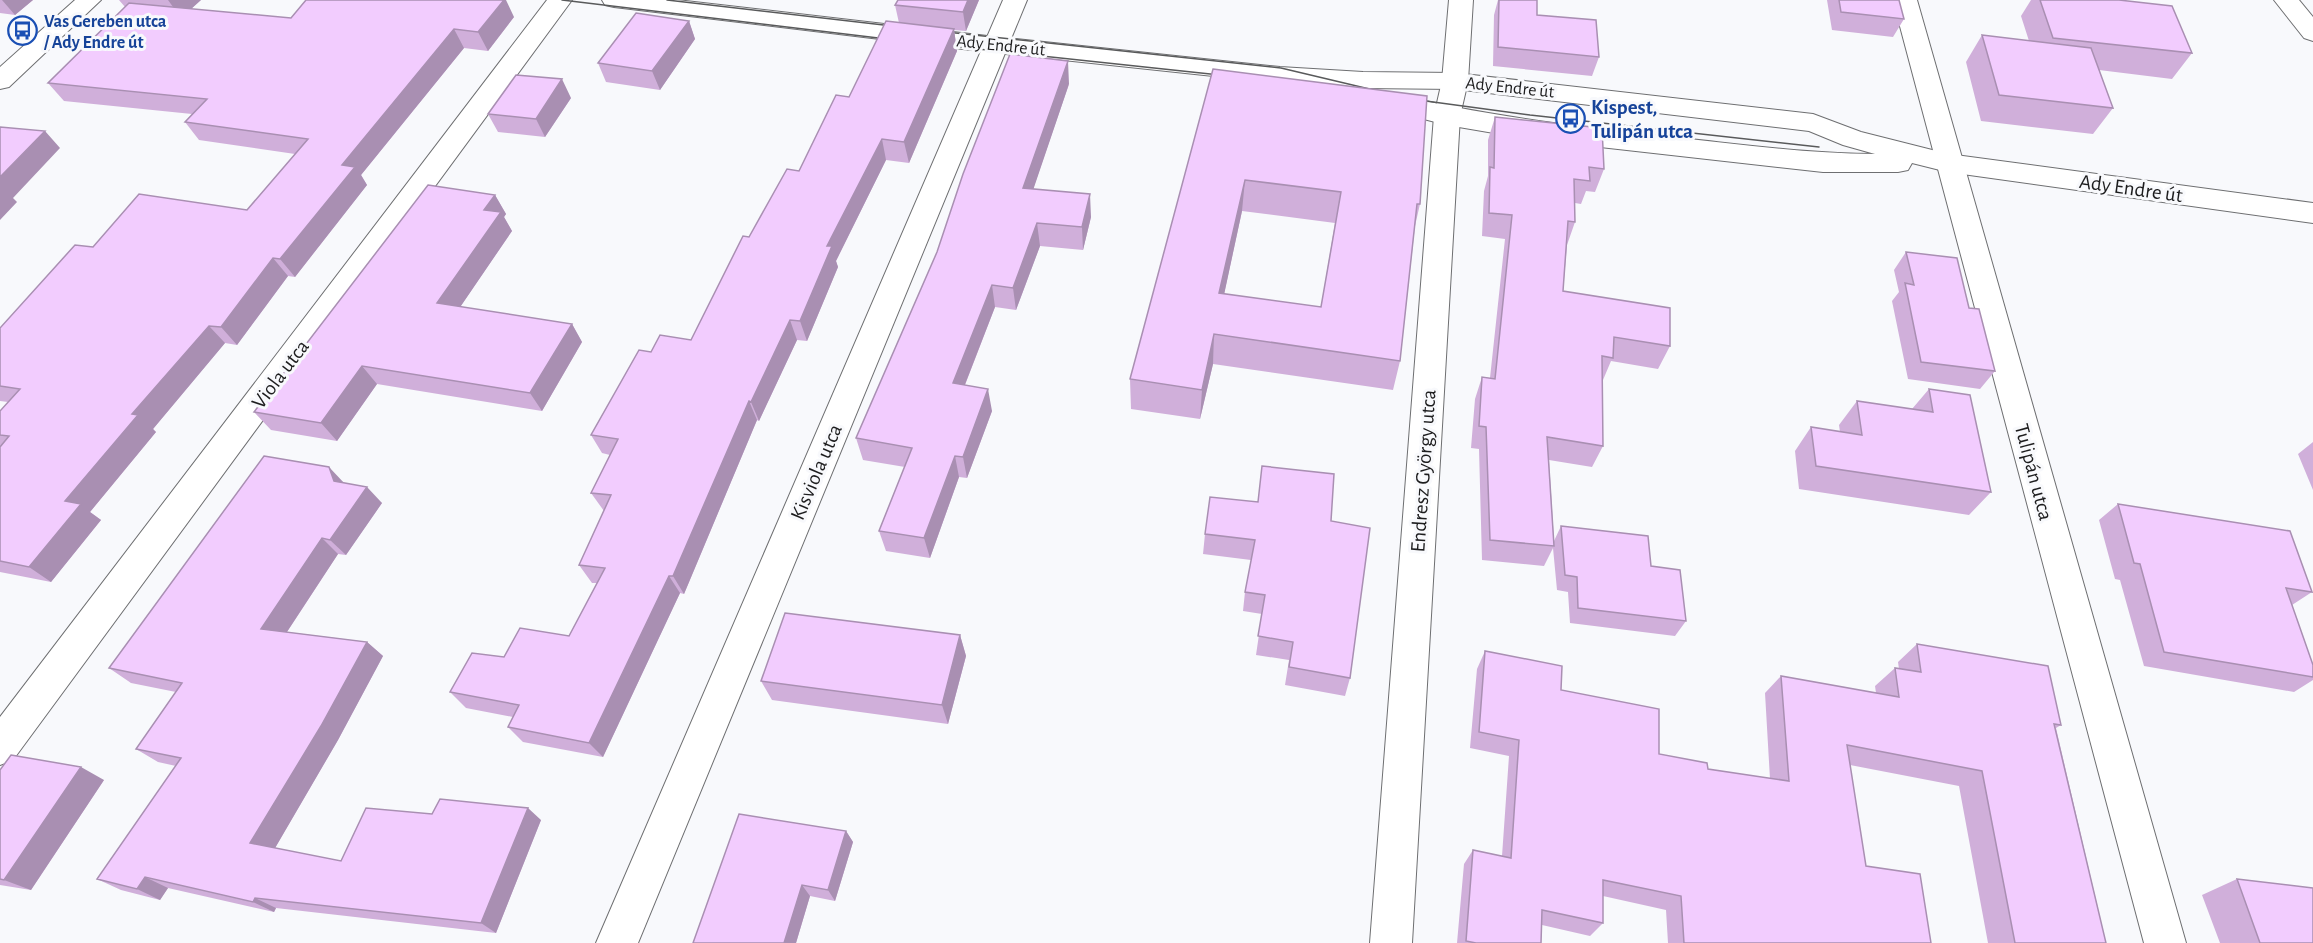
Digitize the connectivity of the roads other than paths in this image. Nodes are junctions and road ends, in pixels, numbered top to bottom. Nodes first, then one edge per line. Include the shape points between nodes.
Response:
1 (90, 0) edge
2 (560, 0) edge
3 (614, 0) edge
4 (1015, 0) edge
5 (1461, 0) edge
6 (1905, 0) edge
7 (2286, 0) edge
8 (2313, 33) edge
9 (996, 45) junction
10 (1280, 75) junction
11 (0, 81) edge
12 (1455, 81) junction
13 (1447, 117) junction
14 (1948, 163) junction
15 (2313, 213) edge
16 (0, 747) edge
17 (617, 943) edge
18 (1391, 943) edge
19 (2165, 943) edge

1 - 11 street
2 - 16 street, Viola utca
3 - 9 street, Ady Endre út
4 - 9 street, Kisviola utca
5 - 12 street, Endresz György utca
6 - 14 street, Tulipán utca
7 - 8 street
9 - 10 street, Ady Endre út
9 - 17 street, Kisviola utca
10 - 12 street, Ady Endre út
10 - 13 street, Ady Endre út
12 - 13 street, Endresz György utca
12 - 14 street, Ady Endre út via 1813,123 1853,139
13 - 14 street, Ady Endre út via 1823,163
13 - 18 street, Endresz György utca
14 - 15 street, Ady Endre út
14 - 19 street, Tulipán utca

